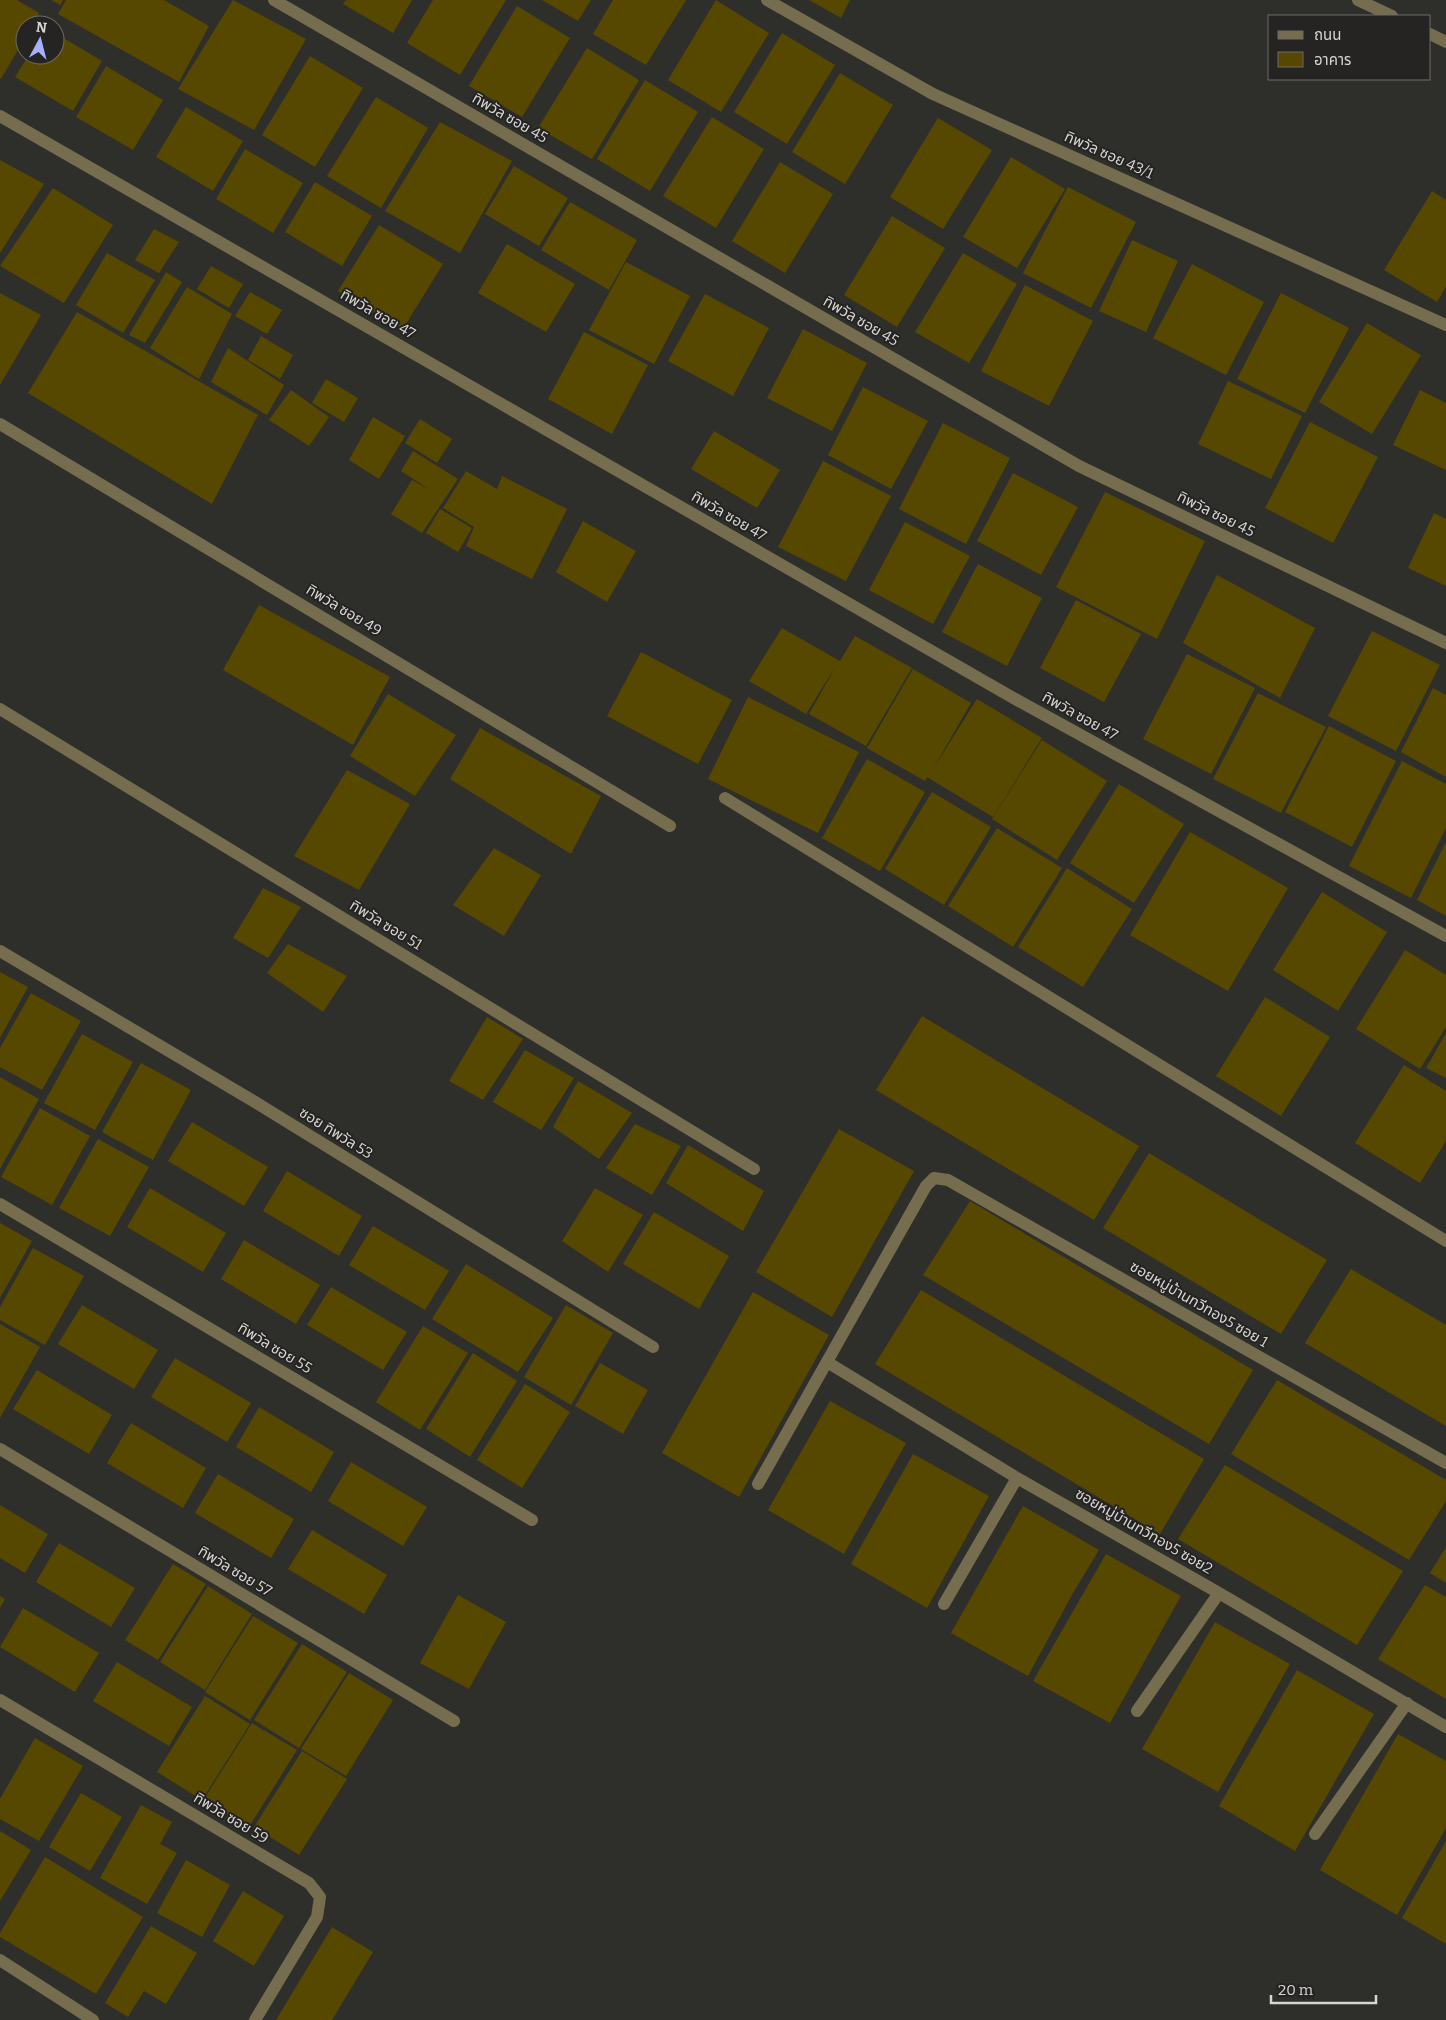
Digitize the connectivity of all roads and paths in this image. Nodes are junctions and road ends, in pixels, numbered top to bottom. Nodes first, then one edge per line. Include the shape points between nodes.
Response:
1 (274, 0) edge
2 (767, 0) edge
3 (1358, 0) edge
4 (1390, 15) edge
5 (1431, 34) edge
6 (1446, 42) edge
7 (0, 116) edge
8 (1446, 325) edge
9 (0, 424) edge
10 (1446, 643) edge
11 (0, 709) edge
12 (725, 798) dead end
13 (670, 826) dead end
14 (1446, 936) edge
15 (0, 951) edge
16 (754, 1169) dead end
17 (0, 1204) edge
18 (1446, 1241) edge
19 (653, 1347) dead end
20 (827, 1362) junction
21 (0, 1449) edge
22 (1446, 1463) edge
23 (1018, 1478) junction
24 (758, 1484) dead end
25 (532, 1520) dead end
26 (1219, 1593) junction
27 (944, 1604) dead end
28 (0, 1700) edge
29 (1407, 1704) junction
30 (1137, 1711) dead end
31 (454, 1721) dead end
32 (1446, 1727) edge
33 (1314, 1834) dead end
34 (0, 1960) edge
35 (93, 2020) edge
36 (255, 2020) edge

1 - 10 street, ทิพวัล ซอย 45 via 1079,466
2 - 8 street, ทิพวัล ซอย 43/1 via 933,94
3 - 4 street
5 - 6 street
7 - 14 street, ทิพวัล ซอย 47 via 1017,700
9 - 13 street, ทิพวัล ซอย 49
11 - 16 street, ทิพวัล ซอย 51
12 - 18 street
15 - 19 street, ซอย ทิพวัล 53 via 264,1107
17 - 25 street, ทิพวัล ซอย 55
20 - 22 street, ซอยหมู่บ้านทวีทอง5 ซอย 1 via 926,1186 934,1178 948,1180
20 - 23 street, ซอยหมู่บ้านทวีทอง5 ซอย2
20 - 24 street
21 - 31 street, ทิพวัล ซอย 57
23 - 26 street, ซอยหมู่บ้านทวีทอง5 ซอย2
23 - 27 street
26 - 29 street, ซอยหมู่บ้านทวีทอง5 ซอย2
26 - 30 street
28 - 36 street, ทิพวัล ซอย 59 via 308,1883 320,1897 317,1917
29 - 32 street, ซอยหมู่บ้านทวีทอง5 ซอย2
29 - 33 street
34 - 35 street

